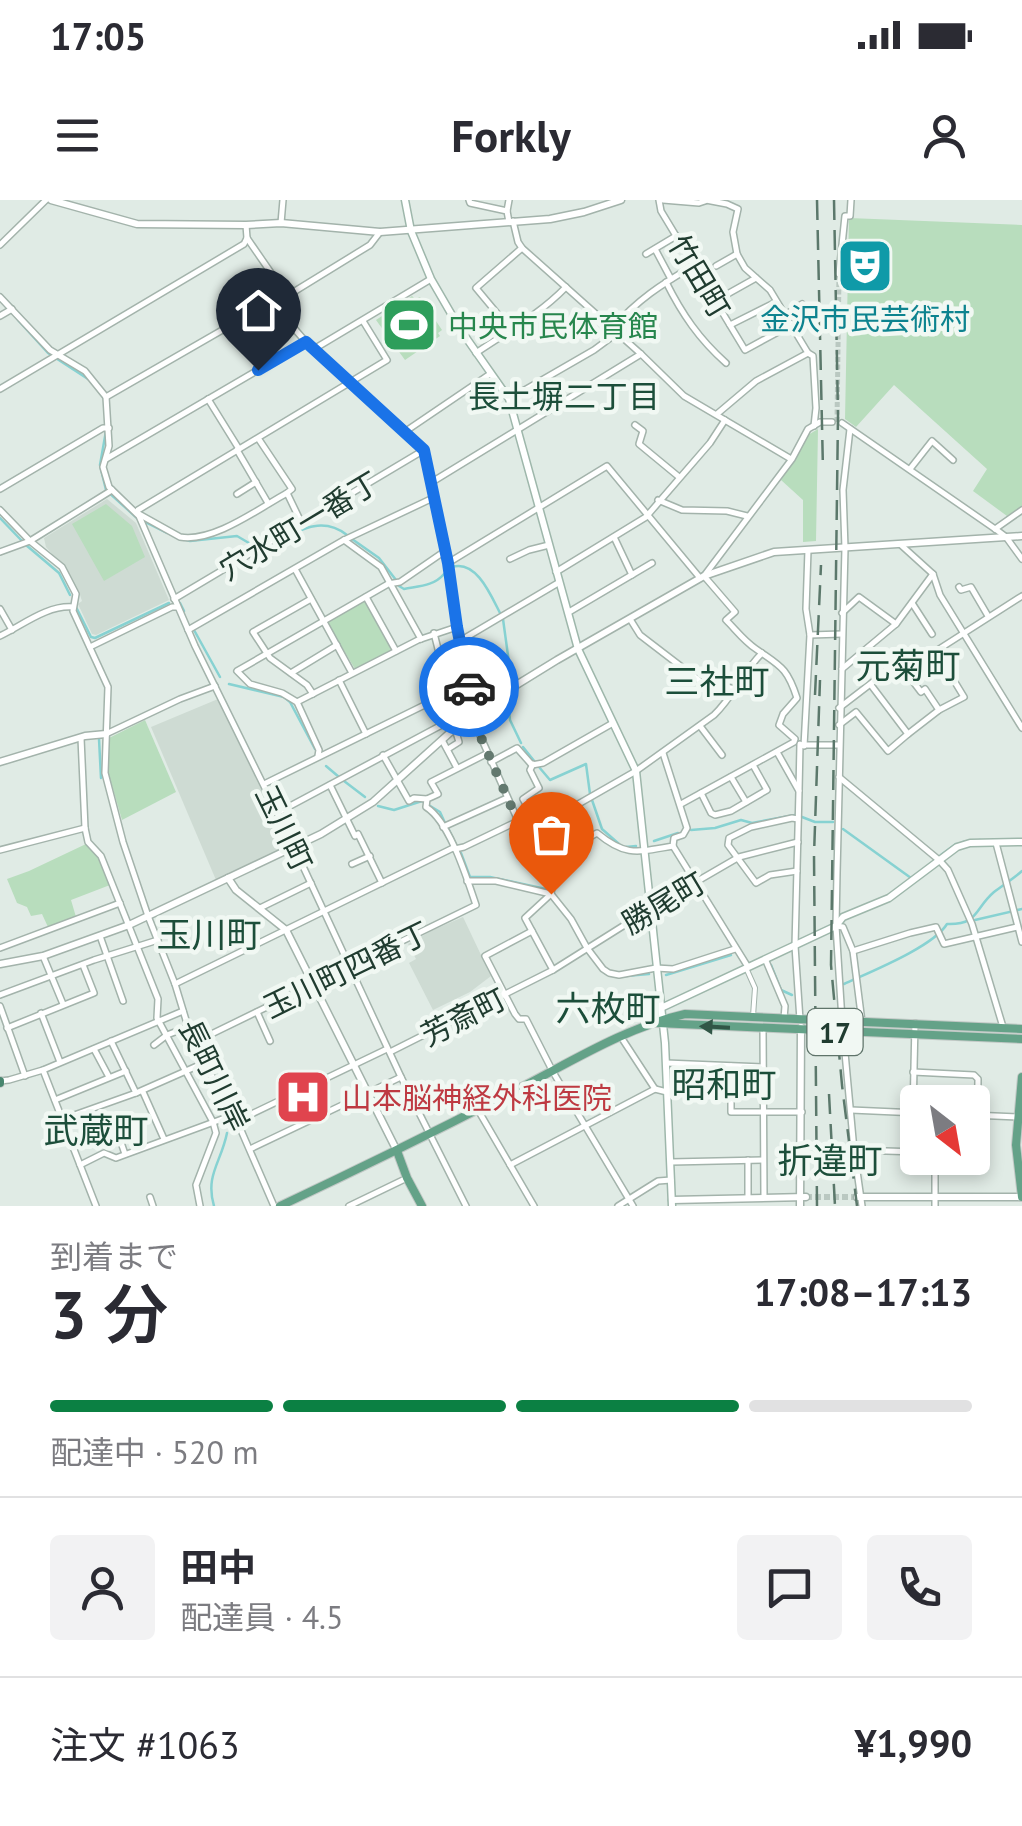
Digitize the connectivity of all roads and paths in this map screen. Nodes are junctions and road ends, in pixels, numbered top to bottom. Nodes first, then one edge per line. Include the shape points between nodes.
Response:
1 (48, 200) edge
2 (282, 200) edge
3 (404, 200) edge
4 (469, 200) edge
5 (509, 200) edge
6 (621, 200) edge
7 (661, 200) edge
8 (706, 200) edge
9 (851, 200) edge
10 (506, 211) junction
11 (511, 222) junction
12 (281, 224) junction
13 (246, 226) junction
14 (380, 232) junction
15 (411, 232) junction
16 (676, 236) junction
17 (247, 238) junction
18 (0, 244) edge
19 (522, 248) junction
20 (655, 248) junction
21 (646, 254) dead end
22 (738, 254) junction
23 (693, 266) junction
24 (716, 266) dead end
25 (840, 274) tunnel mouth
26 (756, 278) junction
27 (431, 279) junction
28 (668, 280) junction
29 (566, 286) junction
30 (287, 296) junction
31 (0, 297) edge
32 (715, 301) junction
33 (271, 302) junction
34 (776, 302) junction
35 (802, 304) dead end
36 (6, 312) edge
37 (785, 315) junction
38 (363, 320) junction
39 (791, 324) junction
40 (730, 326) junction
41 (512, 330) junction
42 (615, 331) junction
43 (306, 342) junction
44 (312, 350) junction
45 (476, 352) junction
46 (808, 353) junction
47 (641, 354) junction
48 (53, 357) junction
49 (726, 363) dead end
50 (491, 374) junction
51 (350, 383) junction
52 (0, 389) edge
53 (106, 397) junction
54 (208, 398) junction
55 (509, 398) junction
56 (716, 414) junction
57 (725, 420) junction
58 (832, 422) dead end
59 (635, 424) dead end
60 (842, 424) dead end
61 (814, 426) junction
62 (106, 428) junction
63 (850, 429) junction
64 (518, 430) junction
65 (406, 431) junction
66 (258, 438) junction
67 (238, 449) junction
68 (424, 450) junction
69 (106, 459) junction
70 (792, 459) junction
71 (953, 460) dead end
72 (910, 469) junction
73 (678, 477) junction
74 (256, 482) junction
75 (432, 482) junction
76 (0, 489) edge
77 (109, 492) junction
78 (287, 493) junction
79 (237, 494) dead end
80 (434, 497) junction
81 (658, 500) junction
82 (268, 503) junction
83 (540, 507) junction
84 (0, 510) edge
85 (1022, 510) edge
86 (646, 514) junction
87 (748, 516) junction
88 (139, 517) junction
89 (302, 522) junction
90 (995, 529) junction
91 (1006, 536) junction
92 (1022, 536) edge
93 (614, 537) junction
94 (344, 540) junction
95 (30, 541) junction
96 (899, 543) junction
97 (549, 545) junction
98 (845, 548) junction
99 (808, 550) junction
100 (445, 551) junction
101 (0, 552) edge
102 (510, 559) dead end
103 (1022, 559) edge
104 (448, 563) junction
105 (652, 563) dead end
106 (295, 569) junction
107 (556, 572) junction
108 (933, 574) junction
109 (632, 575) junction
110 (702, 577) junction
111 (558, 582) junction
112 (393, 584) junction
113 (959, 587) dead end
114 (1022, 596) edge
115 (366, 597) junction
116 (174, 599) junction
117 (311, 599) junction
118 (912, 603) junction
119 (178, 606) junction
120 (72, 607) junction
121 (0, 609) edge
122 (566, 613) junction
123 (842, 613) junction
124 (988, 616) junction
125 (630, 620) junction
126 (324, 621) junction
127 (896, 624) junction
128 (457, 627) junction
129 (12, 630) junction
130 (188, 630) junction
131 (434, 633) junction
132 (963, 633) junction
133 (810, 634) junction
134 (842, 634) junction
135 (932, 634) dead end
136 (0, 636) edge
137 (421, 640) junction
138 (460, 641) junction
139 (337, 645) junction
140 (90, 646) junction
141 (578, 649) junction
142 (396, 651) junction
143 (936, 651) junction
144 (762, 653) junction
145 (266, 654) junction
146 (899, 662) junction
147 (841, 670) junction
148 (291, 672) junction
149 (352, 673) junction
150 (340, 680) junction
151 (870, 684) junction
152 (215, 686) junction
153 (809, 686) junction
154 (735, 689) junction
155 (796, 693) junction
156 (313, 694) junction
157 (297, 702) junction
158 (840, 708) junction
159 (939, 710) junction
160 (474, 711) junction
161 (612, 724) junction
162 (840, 725) junction
163 (456, 726) junction
164 (700, 726) junction
165 (1022, 728) edge
166 (106, 734) junction
167 (366, 734) junction
168 (908, 734) junction
169 (81, 738) junction
170 (441, 740) junction
171 (798, 743) junction
172 (839, 745) junction
173 (448, 749) junction
174 (776, 752) junction
175 (488, 753) junction
176 (664, 753) junction
177 (383, 755) junction
178 (722, 755) dead end
179 (318, 756) junction
180 (0, 762) edge
181 (492, 762) junction
182 (532, 764) junction
183 (753, 765) junction
184 (457, 768) junction
185 (636, 771) junction
186 (731, 777) junction
187 (839, 777) junction
188 (397, 780) junction
189 (264, 784) junction
190 (330, 785) junction
191 (798, 791) junction
192 (701, 793) junction
193 (507, 798) junction
194 (427, 802) junction
195 (746, 802) junction
196 (681, 804) junction
197 (277, 812) junction
198 (347, 820) junction
199 (798, 820) junction
200 (518, 822) junction
201 (443, 827) junction
202 (539, 827) junction
203 (85, 828) junction
204 (524, 834) junction
205 (798, 842) junction
206 (1022, 842) edge
207 (996, 843) junction
208 (294, 846) junction
209 (672, 846) junction
210 (454, 849) junction
211 (0, 850) edge
212 (646, 851) junction
213 (370, 856) junction
214 (739, 857) junction
215 (939, 860) junction
216 (352, 864) dead end
217 (540, 865) junction
218 (797, 871) junction
219 (228, 878) junction
220 (382, 882) junction
221 (468, 882) junction
222 (311, 883) junction
223 (696, 884) junction
224 (551, 894) junction
225 (120, 903) junction
226 (259, 908) junction
227 (651, 909) junction
228 (324, 911) junction
229 (148, 916) junction
230 (129, 925) junction
231 (836, 926) junction
232 (1018, 927) junction
233 (286, 930) junction
234 (532, 932) junction
235 (100, 936) junction
236 (976, 937) junction
237 (158, 940) junction
238 (1022, 942) edge
239 (138, 947) junction
240 (0, 948) edge
241 (588, 948) junction
242 (792, 948) junction
243 (735, 950) junction
244 (853, 951) junction
245 (43, 956) junction
246 (107, 956) junction
247 (0, 964) edge
248 (83, 964) junction
249 (764, 964) junction
250 (350, 966) junction
251 (656, 968) junction
252 (748, 969) junction
253 (553, 970) junction
254 (52, 976) junction
255 (175, 984) junction
256 (313, 984) junction
257 (504, 994) junction
258 (0, 995) edge
259 (123, 1001) dead end
260 (63, 1004) junction
261 (0, 1006) edge
262 (661, 1008) junction
263 (183, 1011) junction
264 (257, 1012) junction
265 (41, 1013) junction
266 (753, 1016) junction
267 (784, 1019) junction
268 (158, 1020) junction
269 (800, 1020) junction
270 (663, 1021) junction
271 (842, 1021) junction
272 (862, 1022) junction
273 (914, 1024) junction
274 (188, 1027) junction
275 (1002, 1027) junction
276 (8, 1028) junction
277 (763, 1029) junction
278 (1022, 1029) edge
279 (802, 1031) junction
280 (843, 1032) junction
281 (914, 1035) junction
282 (167, 1036) junction
283 (620, 1036) junction
284 (1022, 1038) edge
285 (111, 1040) junction
286 (270, 1041) dead end
287 (194, 1043) junction
288 (154, 1045) dead end
289 (94, 1048) junction
290 (389, 1050) junction
291 (60, 1062) junction
292 (204, 1063) junction
293 (666, 1063) junction
294 (354, 1064) junction
295 (731, 1066) junction
296 (763, 1067) junction
297 (42, 1070) junction
298 (126, 1070) junction
299 (186, 1071) junction
300 (552, 1072) junction
301 (913, 1072) junction
302 (226, 1074) dead end
303 (25, 1076) junction
304 (401, 1076) junction
305 (108, 1077) junction
306 (214, 1081) junction
307 (0, 1082) edge
308 (1022, 1082) edge
309 (914, 1085) edge
310 (978, 1085) edge
311 (655, 1088) junction
312 (139, 1092) junction
313 (667, 1092) junction
314 (368, 1093) junction
315 (55, 1100) junction
316 (1021, 1104) edge
317 (478, 1110) junction
318 (851, 1110) junction
319 (763, 1111) junction
320 (802, 1112) junction
321 (900, 1112) edge
322 (990, 1116) edge
323 (1018, 1117) junction
324 (235, 1118) junction
325 (63, 1120) junction
326 (213, 1122) junction
327 (115, 1125) dead end
328 (586, 1126) junction
329 (430, 1135) junction
330 (164, 1140) junction
331 (250, 1149) junction
332 (854, 1150) junction
333 (396, 1151) junction
334 (900, 1151) edge
335 (125, 1154) junction
336 (748, 1160) junction
337 (764, 1160) junction
338 (671, 1162) junction
339 (80, 1165) junction
340 (510, 1165) junction
341 (935, 1175) edge
342 (407, 1178) junction
343 (671, 1180) junction
344 (978, 1196) junction
345 (150, 1197) dead end
346 (764, 1197) junction
347 (1022, 1197) edge
348 (802, 1200) edge
349 (860, 1200) edge
350 (746, 1201) edge
351 (631, 1202) edge
352 (935, 1202) edge
353 (672, 1203) edge
354 (96, 1206) edge
355 (153, 1206) edge
356 (200, 1206) edge
357 (277, 1206) edge
358 (349, 1206) edge
359 (422, 1206) edge
360 (466, 1206) edge
361 (534, 1206) edge
362 (618, 1206) edge
363 (978, 1206) edge

1 - 13 street via 137,224
1 - 18 street
2 - 12 street
3 - 15 street
4 - 10 street
5 - 10 street
6 - 11 street
7 - 8 street
7 - 16 street, 竹田町
8 - 22 street via 738,210
9 - 25 street
10 - 11 street
11 - 15 street
11 - 19 street
12 - 13 street
12 - 14 street
13 - 17 street
14 - 15 street
14 - 30 street via 370,245
15 - 27 street
16 - 20 street
16 - 23 street, 竹田町
17 - 30 street
17 - 48 street
19 - 29 street
19 - 41 street via 476,288
20 - 21 street
20 - 28 street
22 - 24 street
22 - 26 street
23 - 28 street
23 - 32 street, 竹田町
26 - 32 street
26 - 34 street
27 - 38 street
27 - 45 street
28 - 42 street via 630,308
28 - 49 street via 682,315
29 - 41 street
29 - 42 street
30 - 33 street
31 - 36 street
32 - 40 street, 竹田町
33 - 43 street
33 - 53 street
34 - 37 street
34 - 40 street
35 - 37 street
36 - 48 street
37 - 39 street
38 - 44 street
38 - 51 street via 387,360
39 - 40 street, 竹田町 via 745,350
39 - 46 street
41 - 45 street
42 - 47 street
42 - 55 street
43 - 44 street
43 - 54 street
44 - 51 street
45 - 50 street
46 - 56 street
46 - 61 street
47 - 56 street via 684,396
47 - 64 street
48 - 52 street
48 - 53 street via 84,370
50 - 55 street
50 - 65 street
51 - 65 street
51 - 66 street
53 - 62 street
54 - 67 street
54 - 69 street
55 - 64 street
56 - 57 street
57 - 70 street
57 - 73 street
58 - 61 street
59 - 73 street via 643,431 639,444
60 - 63 street
61 - 70 street
62 - 69 street
62 - 76 street
63 - 72 street
63 - 98 street
64 - 75 street
64 - 83 street
65 - 68 street
66 - 67 street
66 - 78 street via 292,489
67 - 74 street
67 - 88 street via 138,510
68 - 75 street
68 - 89 street, 穴水町一番丁
69 - 77 street
70 - 87 street
71 - 72 street via 932,442
72 - 90 street
73 - 81 street
74 - 79 street
74 - 82 street
75 - 80 street
77 - 88 street
77 - 95 street
78 - 82 street
78 - 89 street
80 - 94 street
80 - 100 street
81 - 86 street
81 - 87 street via 682,510
82 - 88 street via 214,534 186,538
83 - 86 street via 607,466
83 - 97 street
83 - 104 street
84 - 95 street, 長町川岸
85 - 90 street
86 - 93 street
86 - 110 street
87 - 110 street
88 - 116 street, 玉川町
89 - 116 street, 穴水町一番丁
90 - 91 street
91 - 92 street
91 - 96 street
91 - 103 street
93 - 107 street
93 - 109 street
94 - 106 street
94 - 112 street via 373,559
95 - 101 street
95 - 120 street, 長町川岸 via 62,567 76,594
96 - 98 street
96 - 108 street
97 - 102 street
97 - 107 street
98 - 99 street
98 - 123 street
99 - 110 street via 774,552
99 - 133 street
100 - 104 street
100 - 112 street
104 - 128 street
105 - 109 street
106 - 117 street
106 - 130 street
107 - 111 street
108 - 118 street
108 - 132 street
109 - 122 street
110 - 125 street
110 - 144 street via 735,612 726,620
111 - 122 street
111 - 138 street
112 - 115 street
112 - 137 street
113 - 124 street via 971,587
114 - 124 street
115 - 126 street
115 - 142 street
116 - 119 street, 玉川町
117 - 126 street
117 - 145 street via 252,632
118 - 127 street
118 - 135 street
119 - 130 street, 玉川町
119 - 140 street
120 - 129 street via 49,610
120 - 140 street, 長町川岸
121 - 129 street
122 - 141 street
123 - 127 street via 859,597
123 - 134 street
124 - 132 street
125 - 141 street
125 - 154 street via 700,681
126 - 139 street
126 - 145 street
127 - 147 street
128 - 131 street
128 - 138 street
129 - 136 street
130 - 152 street, 玉川町
131 - 137 street
131 - 167 street via 449,693
132 - 143 street
132 - 165 street
133 - 134 street
133 - 153 street
134 - 147 street
137 - 142 street
138 - 160 street
139 - 148 street
139 - 149 street
140 - 166 street, 長町川岸 via 108,687
141 - 160 street
141 - 161 street
142 - 149 street
143 - 146 street
143 - 159 street via 964,697
144 - 154 street
144 - 155 street via 782,666
145 - 148 street
145 - 157 street via 237,672
146 - 151 street
146 - 159 street
147 - 158 street
148 - 156 street
149 - 150 street
150 - 156 street
150 - 167 street
151 - 158 street
151 - 168 street
152 - 166 street
152 - 189 street, 玉川町
153 - 155 street
153 - 171 street
154 - 164 street
155 - 171 street via 779,725
156 - 157 street
157 - 179 street
158 - 162 street
159 - 168 street
160 - 163 street
160 - 175 street
161 - 182 street
161 - 185 street
162 - 168 street via 856,712 888,751
162 - 172 street
163 - 170 street
163 - 173 street via 459,742
163 - 177 street via 451,720
164 - 176 street
164 - 178 street
166 - 169 street
166 - 229 street, 長町川岸 via 110,795
167 - 179 street
169 - 180 street
169 - 203 street
170 - 173 street
170 - 188 street
171 - 172 street
171 - 174 street
171 - 191 street
172 - 187 street
173 - 184 street
174 - 183 street
174 - 191 street
175 - 181 street
175 - 184 street
176 - 185 street
176 - 196 street
177 - 188 street
177 - 190 street
179 - 189 street
181 - 182 street via 517,748
181 - 193 street
182 - 202 street via 539,788 523,799
183 - 186 street
183 - 195 street via 767,790
184 - 194 street via 431,782 438,794
185 - 202 street
185 - 212 street
186 - 192 street
186 - 195 street
187 - 215 street
187 - 231 street
188 - 194 street via 409,800
188 - 198 street
189 - 197 street, 玉川町
190 - 197 street
190 - 198 street
191 - 199 street
192 - 195 street via 715,815
192 - 196 street
193 - 200 street
193 - 201 street
194 - 201 street
196 - 209 street via 687,828
197 - 208 street, 玉川町
198 - 208 street
198 - 213 street
199 - 205 street
199 - 214 street via 751,827 729,838
200 - 204 street
200 - 210 street
201 - 210 street
202 - 204 street
203 - 211 street
203 - 225 street
204 - 217 street
205 - 214 street, 勝尾町
205 - 218 street
206 - 207 street
207 - 215 street via 970,843
207 - 232 street
208 - 219 street
208 - 222 street, 玉川町
209 - 212 street
209 - 223 street
210 - 220 street
210 - 221 street
212 - 217 street via 624,851 597,832
212 - 227 street
213 - 216 street
213 - 220 street
214 - 218 street via 756,883
214 - 223 street, 勝尾町
215 - 231 street via 889,898
215 - 236 street
217 - 224 street
218 - 242 street
219 - 226 street
219 - 229 street
220 - 228 street
221 - 224 street
221 - 250 street, 玉川町四番丁 via 476,906
222 - 226 street
222 - 228 street, 玉川町
223 - 227 street, 勝尾町
223 - 243 street
224 - 234 street via 524,918
224 - 241 street
225 - 230 street
225 - 240 street
226 - 233 street
227 - 241 street, 勝尾町
227 - 251 street
228 - 233 street
228 - 250 street, 玉川町
229 - 230 street
229 - 237 street, 長町川岸
230 - 235 street
230 - 239 street
231 - 242 street
231 - 244 street via 843,927
231 - 271 street
232 - 236 street
232 - 238 street
233 - 255 street
233 - 256 street
234 - 253 street
234 - 257 street via 484,956
235 - 245 street
235 - 246 street
236 - 244 street via 944,944 936,928
236 - 275 street
237 - 239 street
237 - 255 street, 長町川岸
239 - 246 street
239 - 268 street via 158,999
241 - 251 street via 609,973
241 - 253 street, 芳斎町
242 - 249 street
242 - 269 street
243 - 251 street via 673,970
243 - 252 street
244 - 272 street
245 - 247 street
245 - 254 street
246 - 248 street
246 - 259 street
248 - 254 street
248 - 260 street via 94,992
249 - 252 street
249 - 267 street via 785,1006
250 - 256 street, 玉川町四番丁
250 - 290 street, 玉川町
251 - 262 street
252 - 262 street
252 - 266 street
253 - 257 street, 芳斎町
254 - 258 street
254 - 260 street
255 - 263 street, 長町川岸
256 - 264 street, 玉川町四番丁
256 - 294 street
257 - 290 street, 芳斎町
257 - 300 street via 519,1019 526,1019
260 - 265 street
261 - 276 street
262 - 270 street
263 - 268 street
263 - 274 street, 長町川岸
264 - 286 street
264 - 287 street, 玉川町四番丁
265 - 276 street
265 - 291 street
266 - 267 main road, 17
266 - 270 main road, 17 via 685,1014
267 - 269 main road, 17
268 - 282 street
268 - 285 street
269 - 271 main road, 17
269 - 279 street
277 -> 270 main road, 17
270 - 283 main road, 17
270 - 293 street
271 - 272 main road, 17
271 - 280 street
272 - 273 main road, 17
273 - 275 main road, 17
273 - 281 street
274 - 282 street
274 - 287 street, 長町川岸
275 - 278 main road, 17
276 - 303 street
277 - 279 main road, 17
277 - 296 street
279 - 280 main road, 17
279 - 320 street
280 - 281 main road, 17
280 - 318 street
281 - 284 main road, 17
281 - 301 street
282 - 288 street
282 - 299 street
283 - 300 main road, 17
283 - 311 street
285 - 289 street
285 - 298 street
287 - 292 street, 長町川岸
289 - 291 street
289 - 305 street
290 - 294 street, 芳斎町
290 - 304 street, 玉川町
291 - 297 street
292 - 299 street
292 - 306 street, 長町川岸
293 - 295 street
293 - 313 street
294 - 314 street
294 - 324 street, 芳斎町
295 - 296 street
295 - 319 street via 731,1112
296 - 319 street
297 - 303 street
297 - 315 street
298 - 305 street
298 - 312 street
299 - 312 street
299 - 326 street
300 - 317 main road, 17
300 - 328 street
301 - 309 street
301 - 310 street via 974,1075
302 - 306 street
303 - 307 street
304 - 314 street
304 - 329 street, 玉川町
305 - 315 street
306 - 324 street, 長町川岸
308 - 316 main road
311 - 313 street
311 - 328 street
312 - 325 street
312 - 330 street
313 - 338 street
314 - 331 street
314 - 333 street
315 - 325 street
316 - 323 main road
317 - 329 main road, 17
317 - 340 street
318 - 321 street
318 - 332 street
319 - 320 street
319 - 337 street
320 - 348 street
322 - 323 street
323 - 347 main road
324 - 326 street, 芳斎町
324 - 331 street, 長町川岸
325 - 339 street
326 - 330 street, 芳斎町
326 - 356 street via 216,1133 196,1185
327 - 335 street
328 - 340 street
328 - 351 street
329 - 333 main road, 17
329 - 360 street, 玉川町
330 - 335 street, 芳斎町
331 - 357 street, 長町川岸
332 - 334 street
332 - 349 street
333 - 342 main road
333 - 357 main road
335 - 339 street, 芳斎町 via 104,1153
336 - 337 street
336 - 338 street
336 - 350 street
337 - 346 street
338 - 343 street
339 - 354 street
340 - 361 street
341 - 352 street
342 - 358 street
342 - 359 main road
343 - 351 street via 658,1181
343 - 353 street
344 - 347 street
344 - 352 street
344 - 363 street
345 - 355 street
346 - 348 street
346 - 350 street
349 - 352 street
350 - 353 street
351 - 362 street

